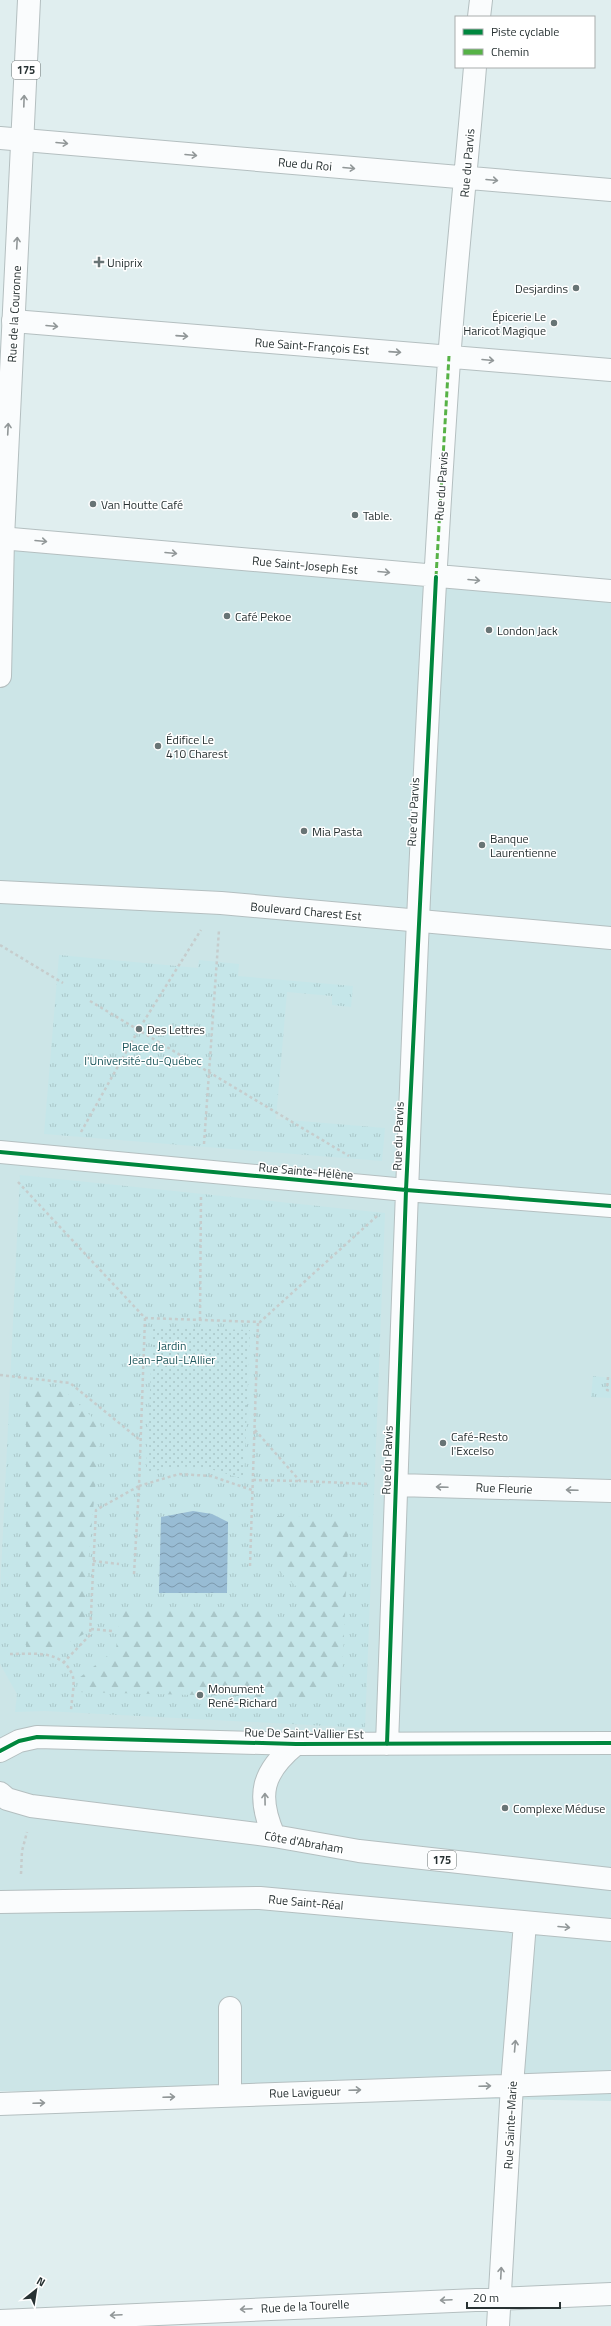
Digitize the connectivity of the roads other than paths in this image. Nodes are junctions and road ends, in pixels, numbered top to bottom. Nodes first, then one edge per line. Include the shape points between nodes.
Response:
1 (29, 0) edge
2 (481, 0) edge
3 (479, 16) edge
4 (475, 68) edge
5 (0, 138) edge
6 (23, 140) junction
7 (466, 178) junction
8 (611, 190) edge
9 (13, 321) junction
10 (449, 356) junction
11 (611, 370) edge
12 (1, 538) edge
13 (436, 577) junction
14 (611, 591) edge
15 (0, 676) edge
16 (0, 892) edge
17 (418, 920) junction
18 (611, 938) edge
19 (0, 1152) edge
20 (406, 1190) junction
21 (611, 1206) edge
22 (397, 1485) junction
23 (611, 1491) edge
24 (611, 1743) edge
25 (296, 1744) junction
26 (387, 1744) junction
27 (0, 1751) edge
28 (0, 1793) edge
29 (274, 1836) junction
30 (611, 1879) edge
31 (0, 1902) edge
32 (525, 1923) junction
33 (611, 1930) edge
34 (230, 2008) dead end
35 (611, 2082) edge
36 (512, 2085) junction
37 (230, 2095) junction
38 (0, 2104) edge
39 (611, 2294) edge
40 (500, 2298) junction
41 (0, 2320) edge
42 (498, 2326) edge

6 -> 1 street, Rue de la Couronne / 175
2 - 3 street
4 - 7 street, Rue du Parvis
5 - 6 street, Rue du Roi
6 -> 7 street, Rue du Roi
9 -> 6 street, Rue de la Couronne / 175
7 -> 8 street, Rue du Roi
7 - 10 street, Rue du Parvis
9 -> 10 street, Rue Saint-François Est
12 -> 9 street, Rue de la Couronne / 175
10 -> 11 street, Rue Saint-François Est
10 - 13 street, Rue du Parvis
12 -> 13 street, Rue Saint-Joseph Est
12 - 15 street, Rue de la Couronne / 175
13 -> 14 street, Rue Saint-Joseph Est
13 - 17 street, Rue du Parvis
16 - 17 street, Boulevard Charest Est via 221,903
17 - 18 street, Boulevard Charest Est
17 - 20 street, Rue du Parvis
19 - 20 street, Rue Sainte-Hélène
20 - 21 street, Rue Sainte-Hélène
20 - 22 street, Rue du Parvis
23 -> 22 street, Rue Fleurie
22 - 26 street, Rue du Parvis
24 - 26 street, Rue De Saint-Vallier Est
25 - 26 street, Rue De Saint-Vallier Est
25 - 27 street, Rue De Saint-Vallier Est via 37,1736 19,1740
29 -> 25 street via 265,1816 267,1776 278,1759
28 - 29 street, Côte d'Abraham / 175 via 7,1800 31,1806
29 - 30 street, Côte d'Abraham / 175 via 359,1851
31 - 32 street, Rue Saint-Réal via 260,1898
32 -> 33 street, Rue Saint-Réal
36 -> 32 street, Rue Sainte-Marie
34 - 37 street
35 - 36 street, Rue Lavigueur
37 -> 36 street, Rue Lavigueur
40 -> 36 street, Rue Sainte-Marie
38 -> 37 street, Rue Lavigueur
39 - 40 street, Rue de la Tourelle
40 -> 41 street, Rue de la Tourelle
40 - 42 street, Rue Sainte-Marie

